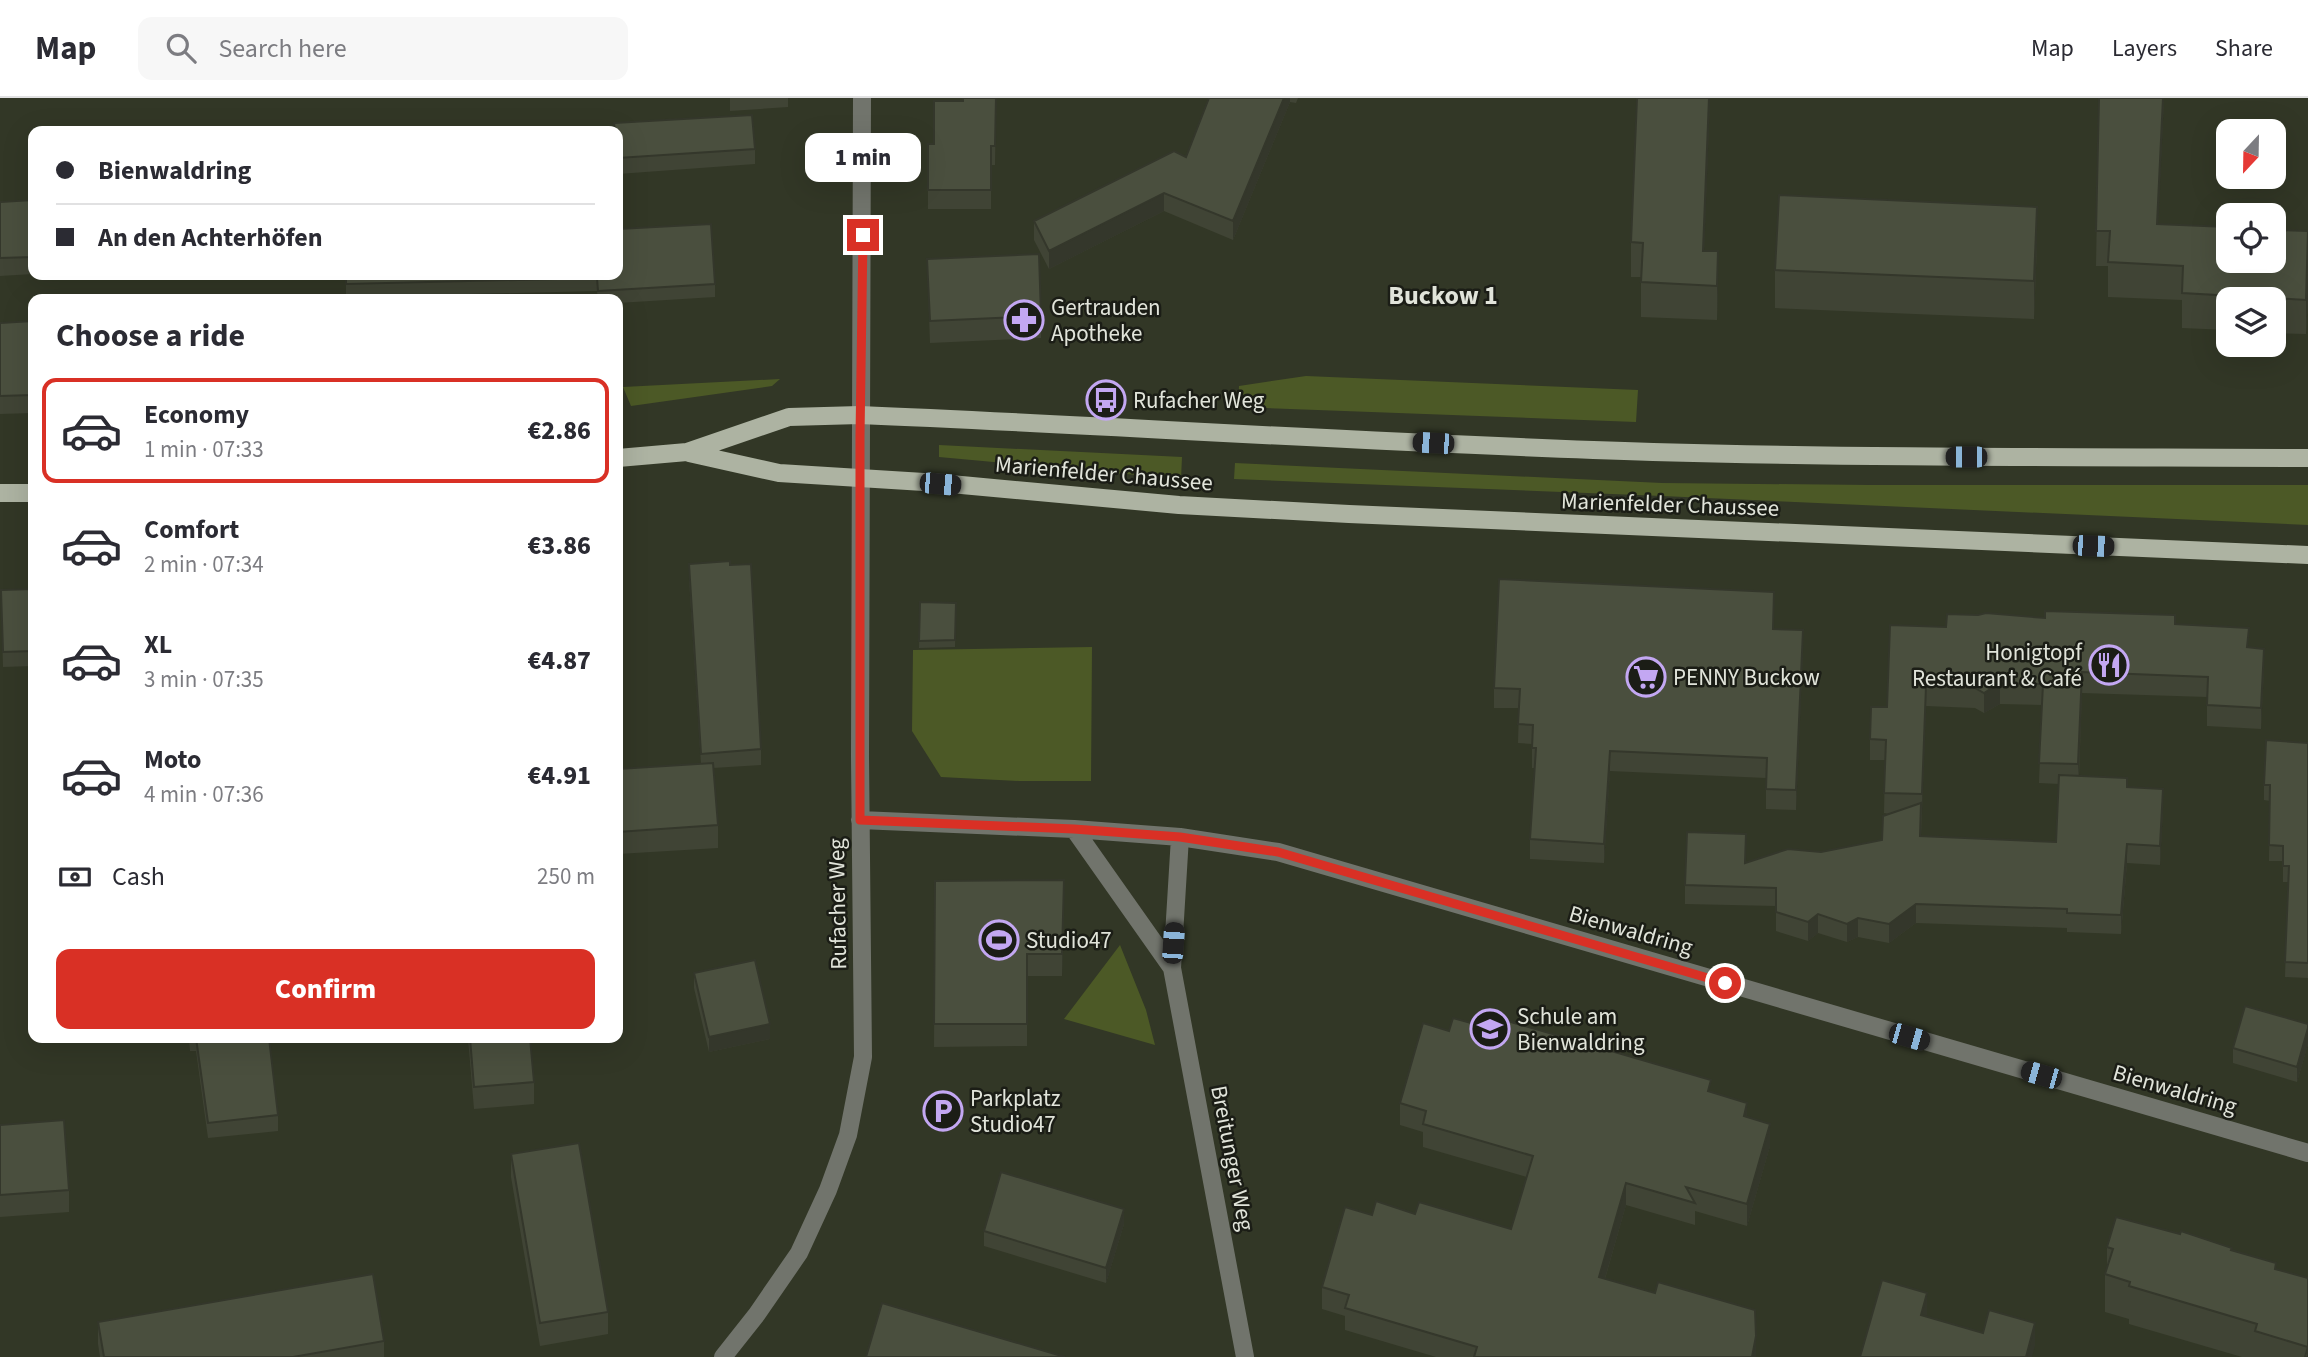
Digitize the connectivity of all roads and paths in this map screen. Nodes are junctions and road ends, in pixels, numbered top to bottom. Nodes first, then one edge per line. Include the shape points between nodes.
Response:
1 (862, 98) edge
2 (860, 415) junction
3 (687, 452) junction
4 (623, 458) edge
5 (2308, 458) edge
6 (859, 478) junction
7 (0, 493) edge
8 (28, 493) edge
9 (2308, 555) edge
10 (860, 820) junction
11 (1074, 829) junction
12 (1180, 837) junction
13 (1172, 968) junction
14 (2308, 1153) edge
15 (723, 1357) edge
16 (1245, 1357) edge

1 - 2 street, Rufacher Weg
2 - 3 main road, Marienfelder Chaussee via 789,417
2 - 5 main road, Marienfelder Chaussee via 1648,452
2 - 6 street, Rufacher Weg
3 - 4 main road
3 - 6 main road, Marienfelder Chaussee via 779,474
6 - 9 main road, Marienfelder Chaussee via 1165,504 1349,514
6 - 10 street, Rufacher Weg
7 - 8 main road
10 - 11 street
10 - 15 street, Rufacher Weg via 863,1057 848,1135 799,1253
11 - 12 street
11 - 13 street, Breitunger Weg
12 - 13 street, Breitunger Weg
12 - 14 street, Bienwaldring via 1278,852
13 - 16 street, Breitunger Weg

